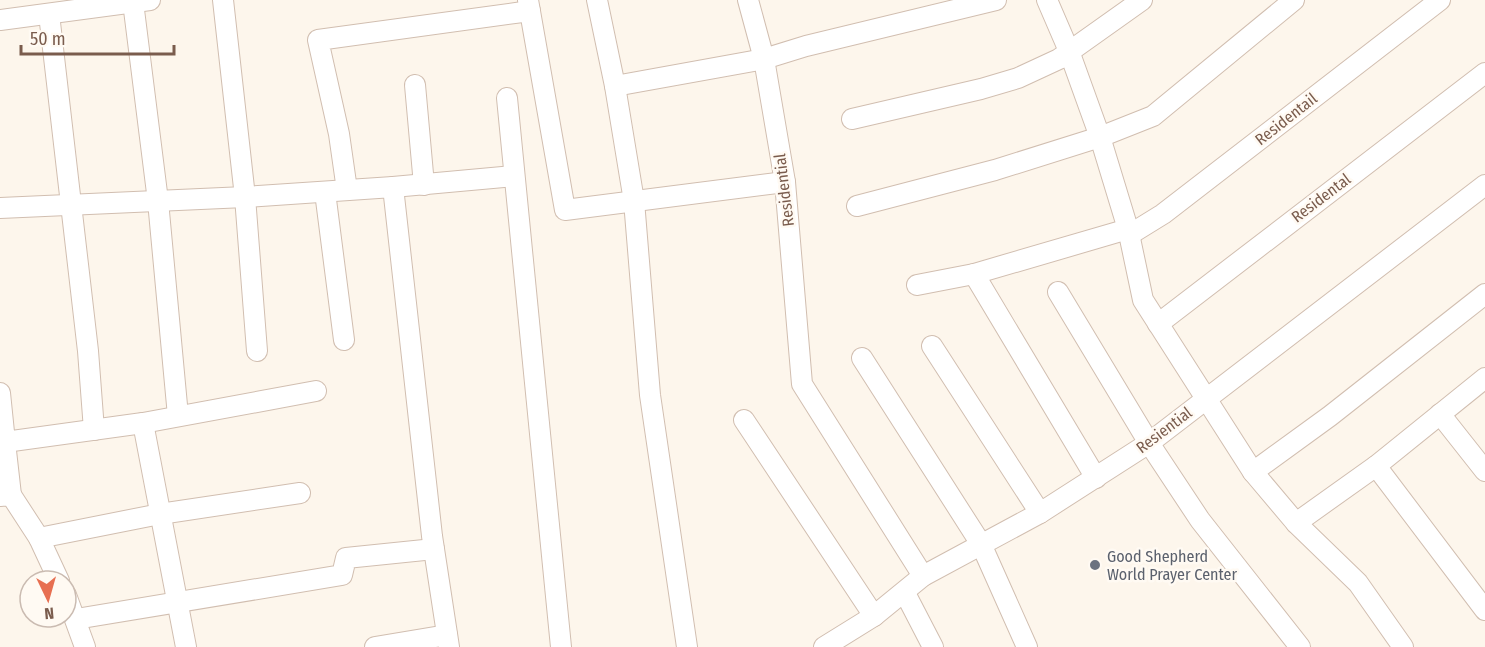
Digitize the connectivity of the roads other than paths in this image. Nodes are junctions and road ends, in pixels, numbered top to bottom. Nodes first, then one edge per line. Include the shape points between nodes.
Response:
1 (223, 0) edge
2 (597, 0) edge
3 (748, 0) edge
4 (996, 0) edge
5 (1047, 0) edge
6 (1143, 0) edge
7 (1294, 0) edge
8 (1440, 0) edge
9 (142, 1) edge
10 (529, 6) edge
11 (49, 14) junction
12 (0, 20) edge
13 (1069, 51) junction
14 (764, 59) junction
15 (1485, 73) edge
16 (416, 86) dead end
17 (615, 86) junction
18 (507, 98) dead end
19 (852, 119) dead end
20 (1100, 137) junction
21 (514, 176) junction
22 (785, 182) junction
23 (424, 185) junction
24 (1485, 185) edge
25 (393, 187) junction
26 (347, 190) junction
27 (325, 192) junction
28 (245, 197) junction
29 (158, 201) junction
30 (634, 201) junction
31 (71, 205) junction
32 (857, 206) dead end
33 (0, 208) edge
34 (1129, 232) junction
35 (974, 274) junction
36 (917, 285) dead end
37 (1058, 292) dead end
38 (1485, 294) edge
39 (1158, 324) junction
40 (344, 340) dead end
41 (932, 346) dead end
42 (257, 351) dead end
43 (862, 358) dead end
44 (1485, 378) edge
45 (316, 391) dead end
46 (0, 393) edge
47 (1207, 398) junction
48 (1440, 414) junction
49 (178, 416) junction
50 (744, 420) dead end
51 (142, 423) junction
52 (94, 430) junction
53 (6, 441) junction
54 (1149, 443) junction
55 (1376, 466) junction
56 (1485, 471) edge
57 (1253, 472) junction
58 (1096, 478) junction
59 (300, 493) dead end
60 (5, 496) edge
61 (1040, 513) junction
62 (160, 514) junction
63 (1296, 523) junction
64 (39, 538) junction
65 (981, 544) junction
66 (434, 549) junction
67 (53, 569) edge
68 (923, 576) junction
69 (905, 592) junction
70 (178, 602) junction
71 (1485, 610) edge
72 (874, 616) junction
73 (78, 619) edge
74 (78, 625) edge
75 (448, 641) edge
76 (834, 644) edge
77 (85, 647) edge
78 (186, 647) edge
79 (375, 647) edge
80 (561, 647) edge
81 (687, 647) edge
82 (933, 647) edge
83 (1027, 647) edge
84 (1300, 647) edge
85 (1403, 647) edge

1 - 28 street
2 - 17 street
3 - 14 street, Residential
4 - 14 street
5 - 13 street
6 - 13 street
7 - 20 street via 1153,116
8 - 34 street, Residentail via 1163,214
9 - 11 street
9 - 29 street
10 - 26 street via 318,40
10 - 30 street via 565,210
11 - 12 street
11 - 31 street
13 - 19 street via 1018,78
13 - 20 street
14 - 17 street
14 - 22 street, Residential
15 - 39 street, Residental
16 - 23 street
17 - 30 street
18 - 21 street
20 - 32 street via 995,170
20 - 34 street
21 - 23 street
21 - 80 street
22 - 30 street
22 - 68 street, Residential via 802,384
23 - 25 street
24 - 47 street, Resiential
25 - 26 street
25 - 66 street
26 - 27 street
27 - 28 street
27 - 40 street
28 - 29 street
28 - 42 street
29 - 31 street
29 - 49 street
30 - 81 street via 650,395
31 - 33 street
31 - 52 street
34 - 35 street, Residentail
34 - 39 street via 1143,300
35 - 36 street, Residentail
35 - 58 street
37 - 54 street
38 - 57 street
39 - 47 street
41 - 61 street
43 - 65 street
44 - 48 street
45 - 49 street
46 - 53 street
47 - 54 street, Resiential
47 - 57 street
48 - 55 street
48 - 56 street
49 - 51 street
50 - 72 street
51 - 52 street
51 - 62 street
52 - 53 street
53 - 60 street
54 - 58 street, Resiential
54 - 84 street via 1200,520
55 - 63 street
55 - 71 street
57 - 63 street
58 - 61 street, Resiential
59 - 62 street
60 - 64 street
61 - 65 street, Resiential
62 - 64 street
62 - 70 street
63 - 85 street via 1358,583
64 - 67 street
65 - 68 street, Resiential
65 - 83 street
66 - 70 street via 346,558 342,575
66 - 75 street
68 - 69 street, Resiential
69 - 72 street, Resiential
69 - 82 street
70 - 73 street
70 - 78 street
72 - 76 street, Resiential
74 - 77 street
75 - 79 street

